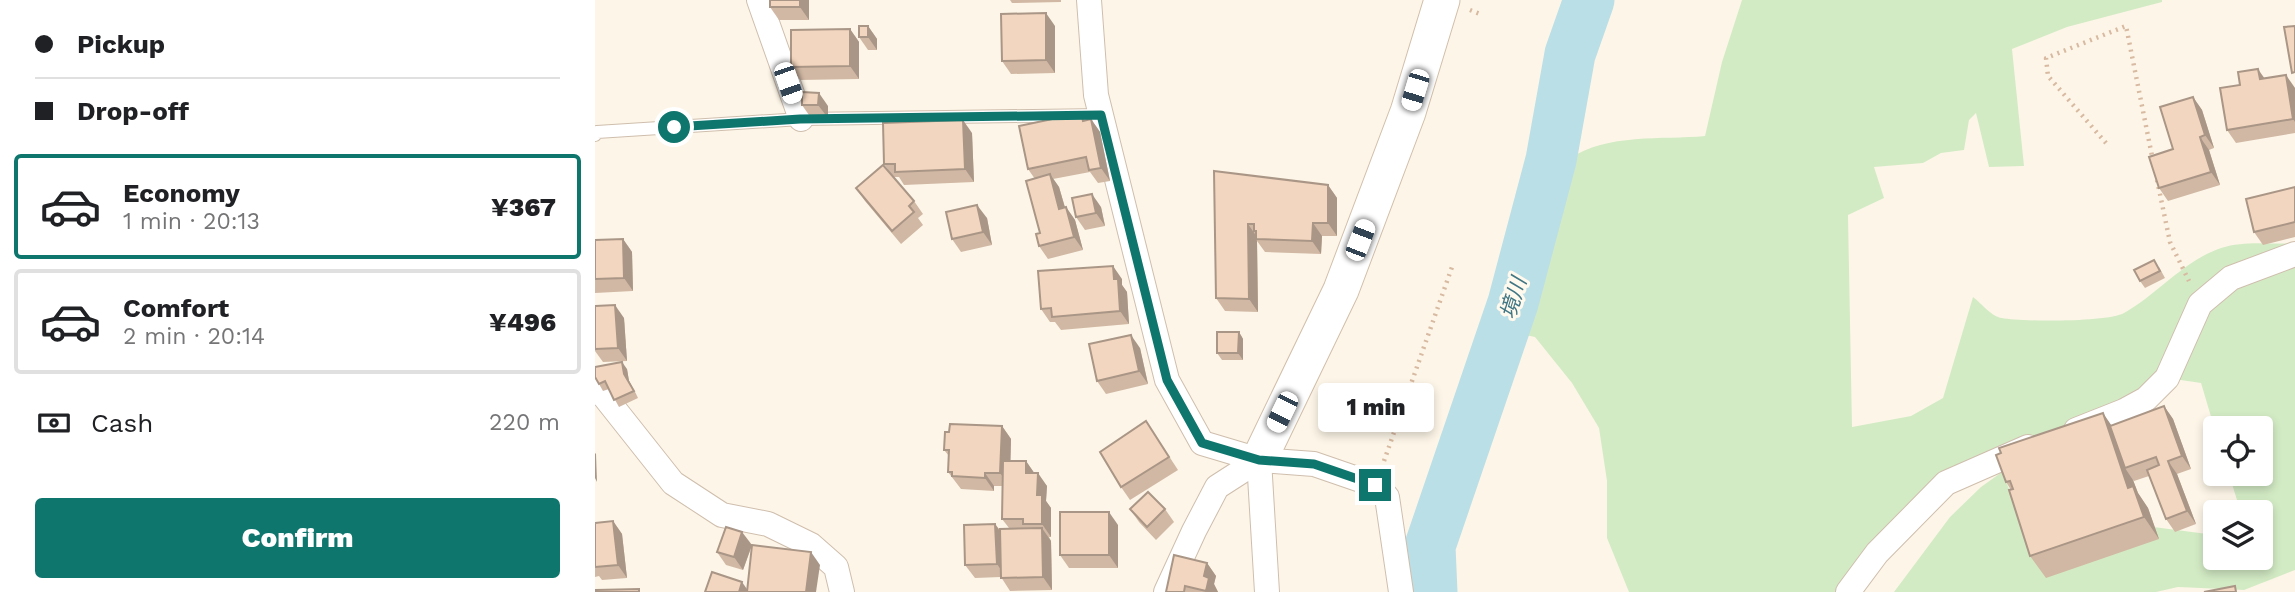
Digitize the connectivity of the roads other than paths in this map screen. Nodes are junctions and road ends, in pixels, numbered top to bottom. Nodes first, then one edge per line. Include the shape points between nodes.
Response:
1 (759, 0) edge
2 (1090, 0) edge
3 (1442, 0) edge
4 (1101, 115) junction
5 (800, 119) junction
6 (595, 135) edge
7 (2295, 254) edge
8 (595, 390) edge
9 (1259, 460) junction
10 (842, 592) edge
11 (1166, 592) edge
12 (1267, 592) edge
13 (1401, 592) edge
14 (1848, 592) edge

1 - 5 street
2 - 4 street
3 - 9 street via 1408,112 1341,290
4 - 5 lane
4 - 9 street via 1167,380 1202,443
5 - 6 lane
7 - 14 street via 2231,278 2200,304 2167,378 2146,399 1945,483 1877,552
8 - 10 street via 673,483 722,515 768,524 811,545 836,567
9 - 11 street via 1217,487
9 - 12 street
9 - 13 street via 1314,464 1375,485 1387,497

